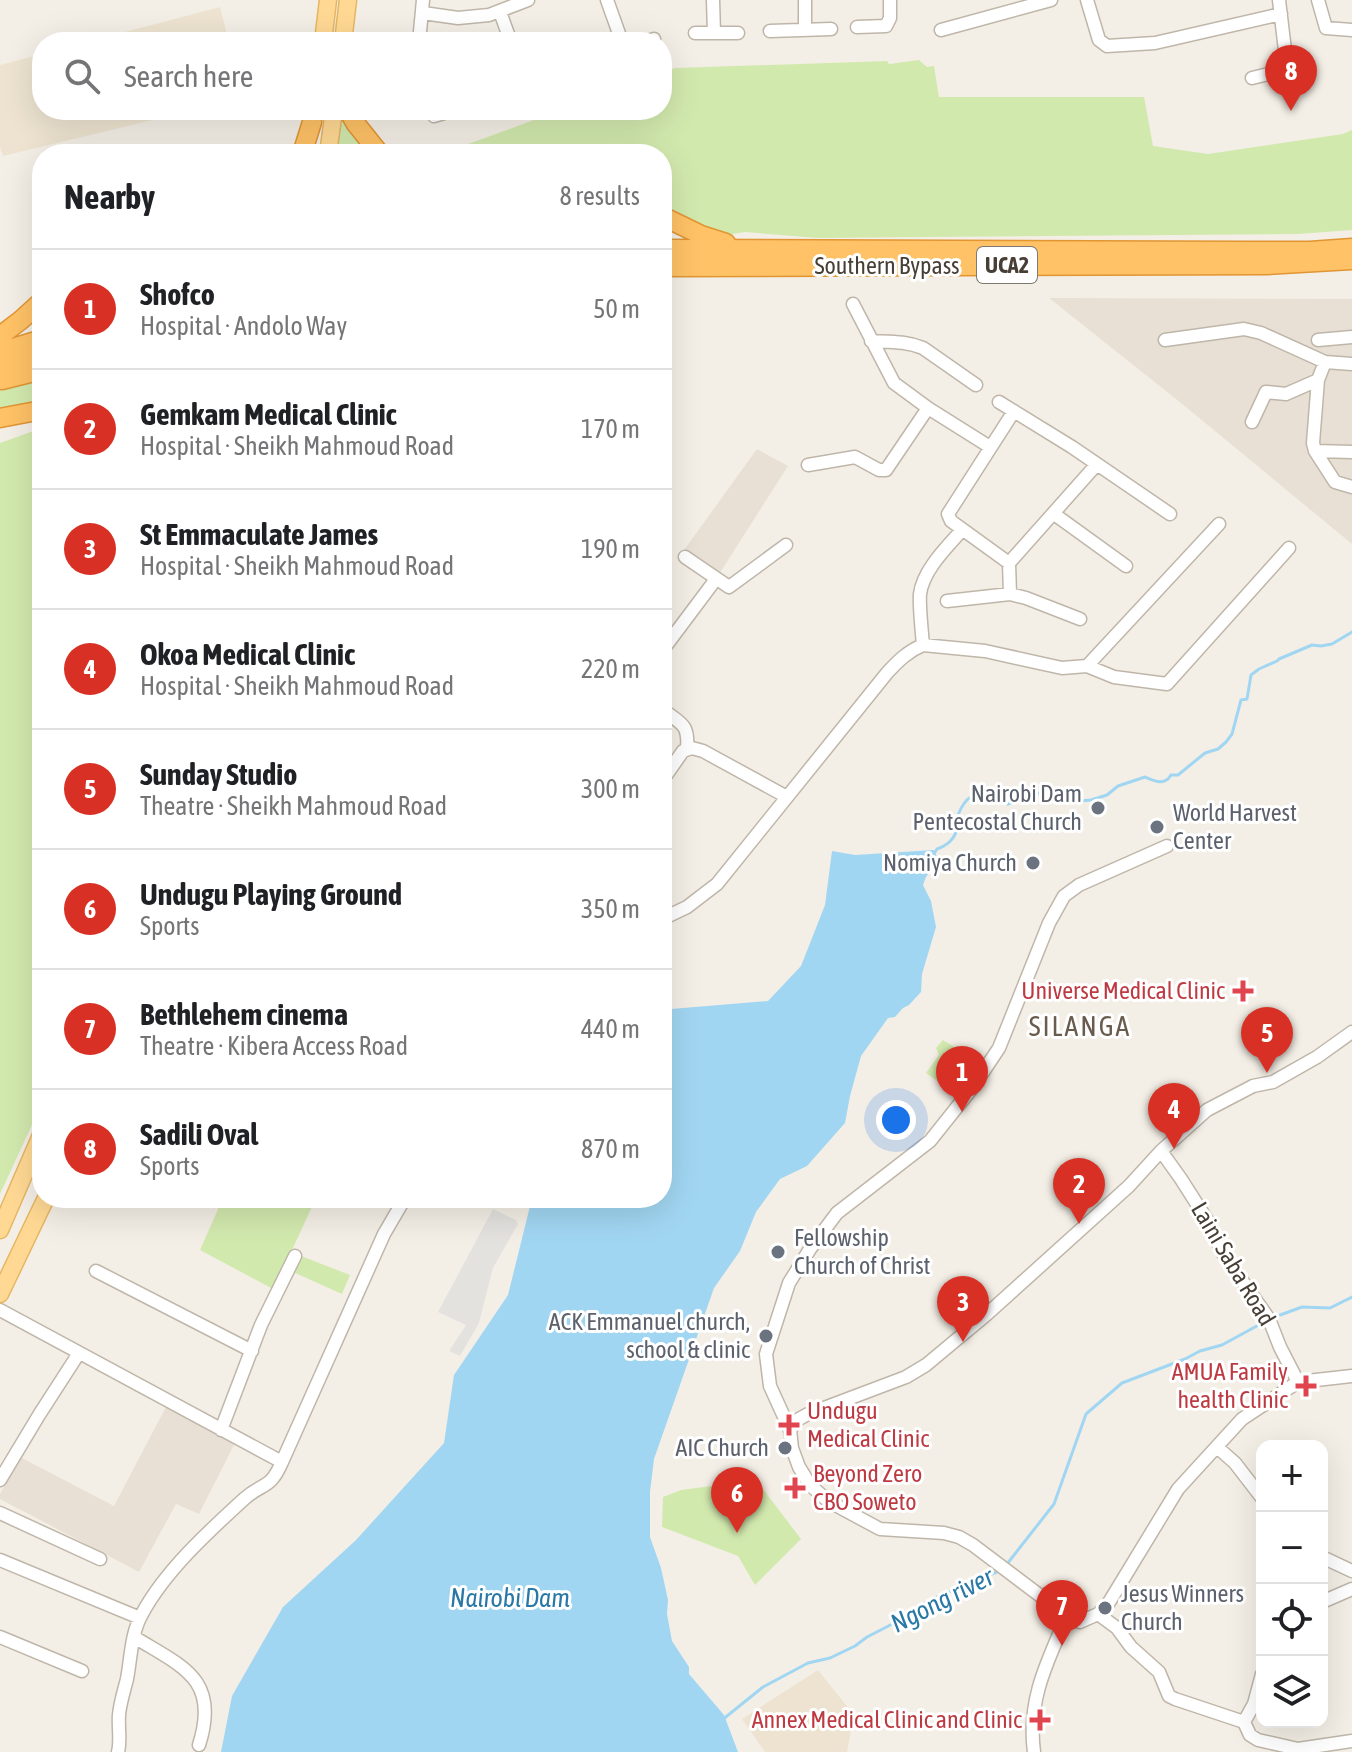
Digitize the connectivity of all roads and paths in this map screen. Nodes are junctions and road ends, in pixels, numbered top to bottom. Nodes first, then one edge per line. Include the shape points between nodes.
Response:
1 (328, 0) edge
2 (348, 0) edge
3 (528, 0) edge
4 (607, 0) edge
5 (713, 0) edge
6 (805, 0) edge
7 (890, 0) edge
8 (1051, 0) edge
9 (1087, 0) edge
10 (1279, 0) edge
11 (1318, 0) edge
12 (423, 7) edge
13 (500, 12) junction
14 (1281, 14) junction
15 (857, 27) dead end
16 (831, 29) dead end
17 (805, 30) junction
18 (941, 30) dead end
19 (1352, 30) edge
20 (770, 31) dead end
21 (324, 32) edge
22 (344, 32) edge
23 (420, 32) edge
24 (507, 32) edge
25 (618, 32) edge
26 (695, 33) dead end
27 (714, 33) junction
28 (738, 33) dead end
29 (1252, 78) dead end
30 (312, 120) edge
31 (313, 120) edge
32 (333, 120) edge
33 (354, 120) edge
34 (305, 144) edge
35 (310, 144) edge
36 (329, 144) edge
37 (372, 144) edge
38 (672, 221) edge
39 (1352, 248) edge
40 (672, 250) edge
41 (746, 257) junction
42 (1352, 260) edge
43 (672, 266) edge
44 (672, 274) edge
45 (853, 304) dead end
46 (32, 310) edge
47 (0, 336) edge
48 (1352, 337) edge
49 (1165, 340) dead end
50 (1318, 340) dead end
51 (871, 341) junction
52 (32, 342) edge
53 (0, 352) edge
54 (32, 358) edge
55 (1325, 362) junction
56 (1352, 364) edge
57 (0, 369) edge
58 (32, 372) edge
59 (0, 380) edge
60 (1318, 380) junction
61 (976, 385) dead end
62 (999, 402) dead end
63 (928, 408) junction
64 (1014, 411) junction
65 (32, 412) edge
66 (0, 418) edge
67 (1252, 422) dead end
68 (990, 447) junction
69 (1315, 451) junction
70 (1352, 452) edge
71 (1097, 464) junction
72 (808, 465) dead end
73 (1352, 487) edge
74 (1054, 514) junction
75 (1170, 514) dead end
76 (1219, 524) dead end
77 (962, 530) junction
78 (786, 545) dead end
79 (1289, 548) dead end
80 (685, 557) dead end
81 (1009, 563) junction
82 (1126, 566) dead end
83 (716, 579) junction
84 (1010, 594) junction
85 (947, 601) dead end
86 (1080, 619) dead end
87 (672, 638) edge
88 (923, 645) junction
89 (1087, 666) junction
90 (672, 717) edge
91 (687, 749) junction
92 (672, 767) edge
93 (787, 797) junction
94 (1167, 846) dead end
95 (672, 914) edge
96 (1352, 1032) edge
97 (1161, 1151) junction
98 (32, 1156) edge
99 (41, 1208) edge
100 (399, 1208) edge
101 (0, 1230) edge
102 (295, 1256) dead end
103 (96, 1271) dead end
104 (0, 1294) edge
105 (0, 1310) edge
106 (252, 1351) junction
107 (79, 1353) junction
108 (1352, 1376) edge
109 (1298, 1382) junction
110 (221, 1430) junction
111 (790, 1430) junction
112 (1217, 1447) junction
113 (282, 1462) junction
114 (0, 1480) edge
115 (1256, 1490) edge
116 (0, 1513) edge
117 (100, 1559) dead end
118 (0, 1560) edge
119 (1328, 1560) edge
120 (1352, 1571) edge
121 (1352, 1589) edge
122 (1328, 1599) edge
123 (1098, 1614) junction
124 (1067, 1616) junction
125 (140, 1618) junction
126 (134, 1637) junction
127 (3, 1638) edge
128 (0, 1654) edge
129 (82, 1671) dead end
130 (1256, 1696) edge
131 (1244, 1722) junction
132 (1352, 1741) edge
133 (199, 1745) dead end
134 (118, 1752) edge
135 (1034, 1752) edge

1 - 21 main road
2 - 22 main road
3 - 13 street
4 - 25 street
5 - 27 street
6 - 17 street
7 - 15 street via 886,26
8 - 18 street
9 - 14 street via 1099,40 1107,46 1155,43
10 - 14 street
11 - 19 street via 1326,28
12 - 13 street via 468,18
12 - 23 street
13 - 24 street
14 - 29 street via 1287,67
16 - 17 street
17 - 20 street
26 - 27 street
27 - 28 street
30 - 34 highway
31 - 35 main road
32 - 36 main road
33 - 37 highway
38 - 41 highway
39 - 41 highway, Southern Bypass / UCA2
40 - 41 highway, Southern Bypass / UCA2
41 - 42 highway, Southern Bypass / UCA2 via 1267,265
41 - 43 highway, Southern Bypass / UCA2
41 - 44 highway
45 - 51 street
46 - 47 highway
48 - 50 street
49 - 55 street via 1244,329
51 - 61 street via 914,344
51 - 63 street via 894,383
52 - 53 highway
54 - 57 highway
55 - 56 street
55 - 60 street
58 - 59 highway
60 - 67 street via 1286,394 1266,392
60 - 69 street
62 - 64 street
63 - 68 street
63 - 72 street via 886,470 855,457
64 - 68 street
64 - 71 street
65 - 66 highway
68 - 77 street via 949,510 951,521
69 - 70 street
69 - 73 street via 1335,482
71 - 74 street
71 - 75 street
74 - 81 street
74 - 82 street
76 - 89 street
77 - 81 street
77 - 88 street via 923,583
78 - 83 street via 732,586
79 - 89 street via 1167,684 1114,677
80 - 83 street
81 - 84 street
83 - 87 street
84 - 85 street
84 - 86 street
88 - 89 street via 985,651 1062,668
88 - 93 street via 887,673
90 - 91 street via 685,727
91 - 92 street
91 - 93 street via 703,751
93 - 95 street via 710,891
94 - 111 street via 1064,896 999,1048 973,1087 930,1141 837,1213 810,1249 789,1283 766,1354 770,1386
96 - 97 street via 1273,1082 1253,1086 1207,1110
97 - 109 street, Laini Saba Road via 1269,1319
97 - 111 street via 1129,1186 940,1355 906,1377 808,1414
98 - 101 main road
99 - 104 main road
100 - 113 street
102 - 106 street
103 - 106 street
105 - 107 street
106 - 110 street
107 - 110 street
107 - 114 street
108 - 109 street
109 - 112 street via 1242,1419
110 - 113 street
111 - 124 street via 799,1467 828,1501 880,1529 959,1537
112 - 115 street
112 - 123 street via 1178,1489
113 - 125 street via 271,1481 248,1495 188,1553
116 - 117 street
118 - 125 street
119 - 120 street
121 - 122 street
123 - 124 street via 1080,1622
123 - 131 street via 1159,1672 1169,1696
124 - 135 street via 1033,1708
125 - 126 street
126 - 133 street via 183,1668 200,1687 205,1717
126 - 134 street via 118,1719
127 - 128 street
127 - 129 street
130 - 131 street
131 - 132 street via 1258,1740 1298,1749

